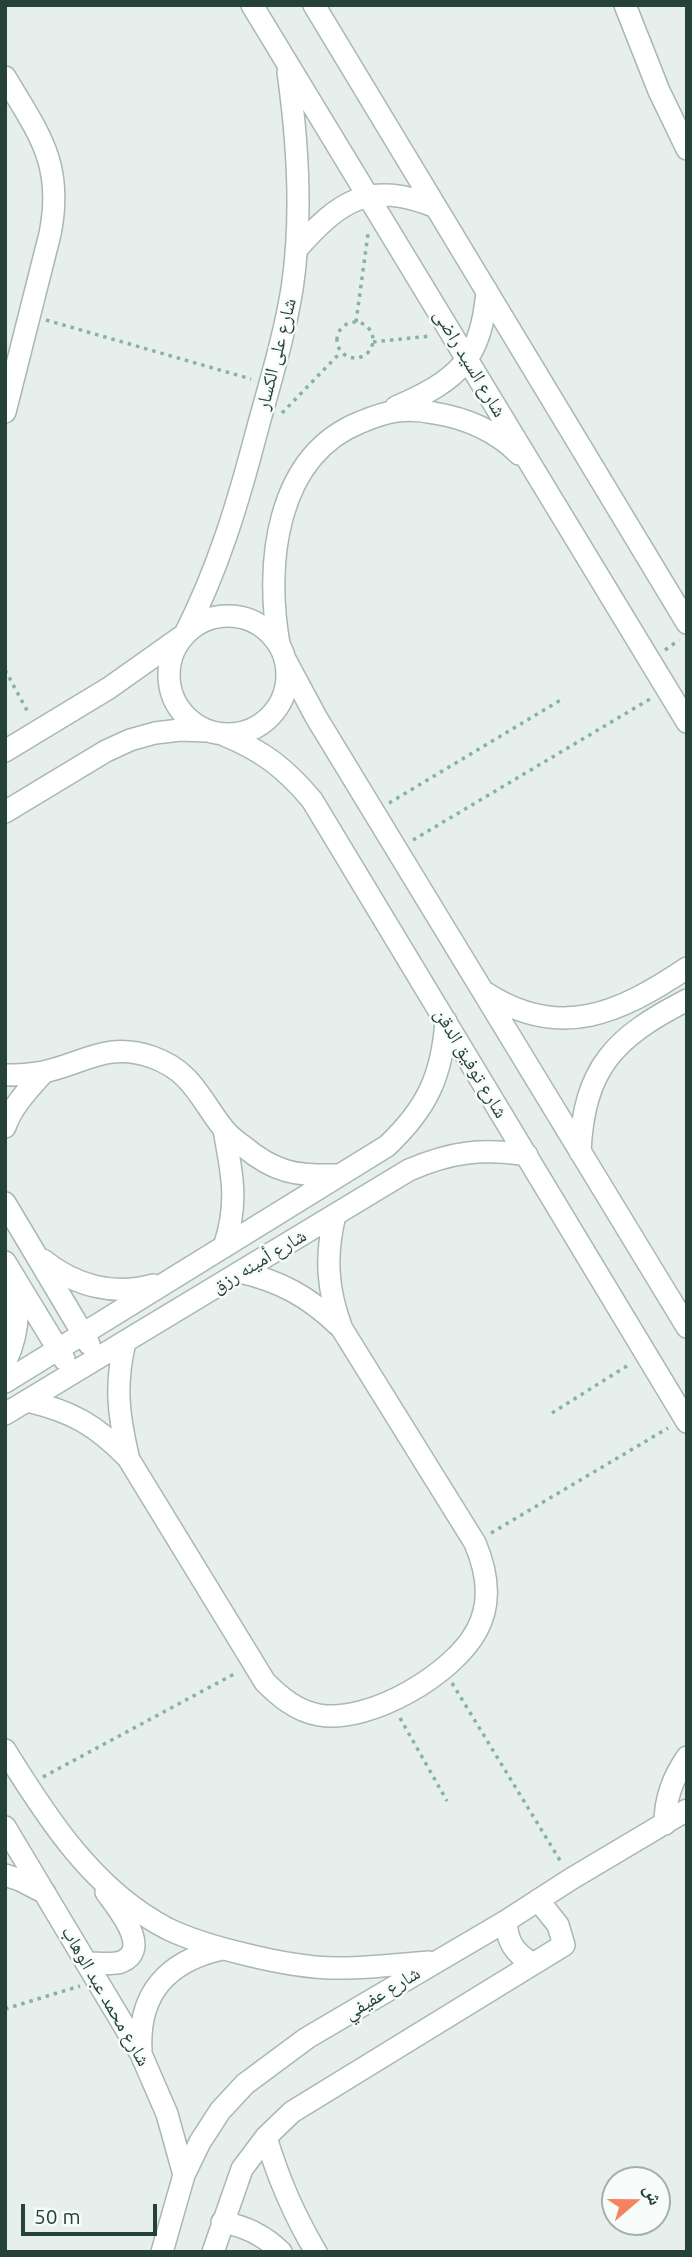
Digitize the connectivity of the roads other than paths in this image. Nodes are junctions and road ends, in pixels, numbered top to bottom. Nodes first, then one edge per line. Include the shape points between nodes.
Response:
1 (252, 5) edge
2 (314, 5) edge
3 (625, 5) edge
4 (287, 62) junction
5 (5, 77) edge
6 (687, 149) edge
7 (370, 200) junction
8 (436, 207) junction
9 (296, 250) junction
10 (487, 291) junction
11 (467, 359) junction
12 (388, 411) junction
13 (5, 412) edge
14 (536, 472) junction
15 (687, 623) edge
16 (184, 635) junction
17 (282, 652) junction
18 (687, 722) edge
19 (215, 733) junction
20 (5, 751) edge
21 (5, 811) edge
22 (687, 968) edge
23 (482, 991) junction
24 (687, 999) edge
25 (446, 1021) junction
26 (44, 1072) junction
27 (5, 1075) edge
28 (5, 1127) edge
29 (224, 1130) junction
30 (580, 1152) junction
31 (527, 1156) junction
32 (340, 1175) junction
33 (5, 1203) edge
34 (335, 1215) junction
35 (224, 1247) junction
36 (34, 1252) junction
37 (6, 1264) edge
38 (240, 1272) junction
39 (166, 1282) junction
40 (687, 1327) edge
41 (342, 1329) junction
42 (83, 1333) junction
43 (125, 1342) junction
44 (58, 1349) junction
45 (97, 1358) junction
46 (5, 1363) edge
47 (72, 1374) junction
48 (5, 1381) edge
49 (679, 1391) edge
50 (27, 1401) junction
51 (5, 1414) edge
52 (686, 1420) edge
53 (128, 1458) junction
54 (5, 1750) edge
55 (687, 1757) edge
56 (687, 1810) edge
57 (665, 1824) junction
58 (5, 1827) edge
59 (93, 1871) junction
60 (5, 1875) edge
61 (46, 1894) junction
62 (538, 1900) junction
63 (506, 1921) junction
64 (222, 1949) junction
65 (434, 1962) junction
66 (531, 1964) junction
67 (93, 1972) junction
68 (141, 2054) junction
69 (266, 2137) junction
70 (184, 2175) junction
71 (222, 2222) junction
72 (162, 2252) edge
73 (213, 2252) edge
74 (281, 2252) edge
75 (316, 2252) edge

1 - 4 street, شارع السيد راضى
2 - 8 street
3 - 6 street
4 - 7 street, شارع السيد راضى
4 - 9 street, شارع على الكسار via 297,156
5 - 13 street via 44,144 55,188 50,234
7 - 8 street via 392,195
7 - 9 street via 349,202 330,214
7 - 11 street, شارع السيد راضى
8 - 10 street
9 - 16 street, شارع على الكسار via 285,326 227,538
10 - 11 street via 479,337
10 - 15 street
11 - 12 street via 439,386
11 - 14 street, شارع السيد راضى
12 - 14 street via 443,414 485,429 512,447
12 - 17 street via 329,439 299,473 289,494 274,561 273,603
14 - 18 street, شارع السيد راضى
16 - 17 street via 200,623 234,616 267,630
16 - 19 street via 173,652 170,690 190,721
16 - 20 street via 109,688
17 - 19 street via 288,680 274,714 243,733
17 - 23 street via 316,718
19 - 21 street via 167,732 130,740
19 - 25 street, شارع توفيق الدقن via 273,760 312,800
22 - 23 street via 638,997 584,1017 530,1015
23 - 30 street
24 - 30 street via 642,1025 609,1054 587,1098
25 - 31 street, شارع توفيق الدقن
25 - 32 street, شارع أمينه رزق via 444,1050 425,1103 387,1146
26 - 27 street
26 - 28 street
26 - 29 street via 90,1056 123,1051 153,1057 180,1072
29 - 32 street via 260,1160 285,1172
29 - 35 street via 234,1185 231,1227
30 - 40 street
31 - 34 street, شارع أمينه رزق via 487,1151 436,1158
31 - 49 street, شارع توفيق الدقن via 647,1353
32 - 35 street, شارع أمينه رزق
33 - 36 street
34 - 38 street, شارع أمينه رزق
34 - 41 street via 327,1261 333,1307
35 - 39 street, شارع أمينه رزق
36 - 39 street via 73,1279 110,1290
36 - 42 street
37 - 44 street
37 - 46 street via 18,1318
38 - 41 street via 306,1297
38 - 43 street, شارع أمينه رزق
39 - 42 street, شارع أمينه رزق
41 - 53 street via 475,1543 487,1585 478,1629 466,1647 443,1668 390,1701 340,1716 298,1709 280,1697 265,1682
42 - 44 street, شارع أمينه رزق
42 - 45 street
43 - 45 street, شارع أمينه رزق
43 - 53 street via 117,1397
44 - 47 street
44 - 48 street, شارع أمينه رزق
45 - 47 street, شارع أمينه رزق
47 - 50 street, شارع أمينه رزق
49 - 52 street, شارع توفيق الدقن
50 - 51 street, شارع أمينه رزق
50 - 53 street via 82,1419
54 - 59 street via 52,1824
55 - 57 street via 671,1784
56 - 57 street, شارع عفيفي
57 - 62 street, شارع عفيفي
58 - 61 street, شارع محمد عبد الوهاب
59 - 64 street via 138,1911 169,1929
59 - 67 street via 135,1942 127,1958
60 - 61 street
61 - 67 street, شارع محمد عبد الوهاب
62 - 63 street, شارع عفيفي
62 - 66 street via 558,1925 564,1945
63 - 65 street, شارع عفيفي
63 - 66 street via 509,1942
64 - 65 street via 305,1967
64 - 68 street via 198,1954 176,1966 158,1984 140,2029
65 - 70 street, شارع عفيفي via 307,2038 245,2084 220,2111
66 - 69 street via 292,2112
67 - 68 street, شارع محمد عبد الوهاب
68 - 70 street, شارع محمد عبد الوهاب via 167,2113
69 - 71 street via 242,2169
69 - 75 street via 288,2199
70 - 72 street, شارع عفيفي
71 - 73 street
71 - 74 street via 263,2236

